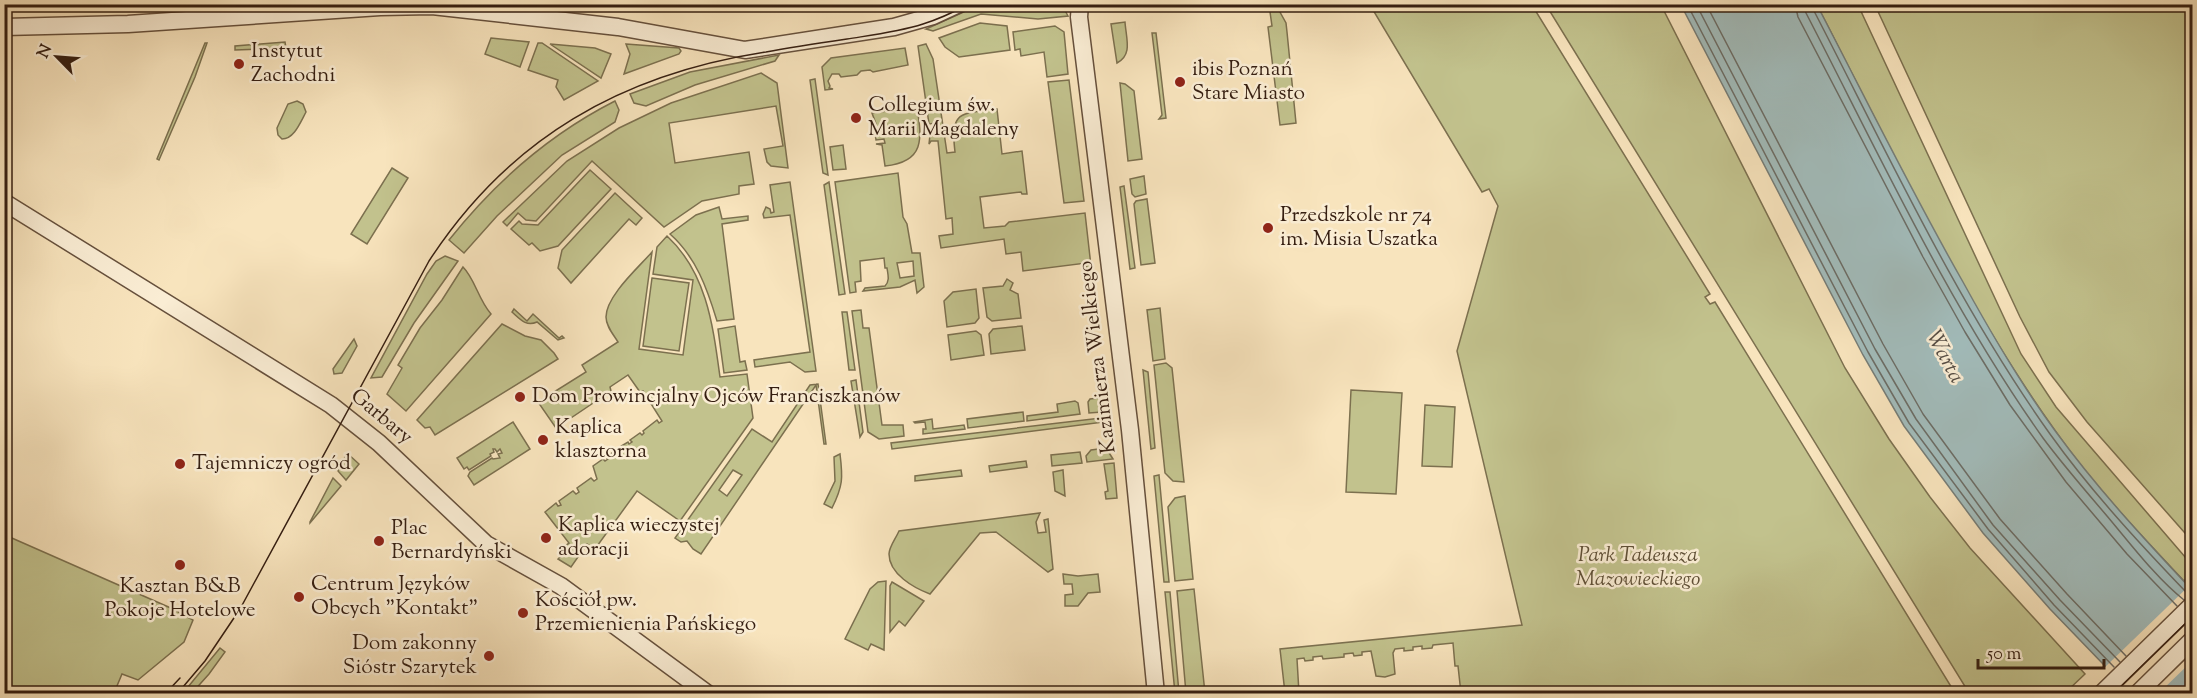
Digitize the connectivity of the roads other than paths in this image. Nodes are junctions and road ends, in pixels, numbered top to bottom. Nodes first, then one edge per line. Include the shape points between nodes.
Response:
1 (959, 4) edge
2 (1078, 8) edge
3 (4, 27) edge
4 (4, 202) edge
5 (2193, 605) edge
6 (2193, 640) edge
7 (708, 693) edge
8 (1156, 693) edge
9 (2100, 693) edge
10 (2137, 693) edge

1 - 3 street via 894,27 745,50 618,27 421,6 128,24
2 - 8 street, Kazimierza Wielkiego via 1130,430
4 - 7 street, Garbary via 331,405 379,443 486,544 561,586
5 - 9 street
6 - 10 street

